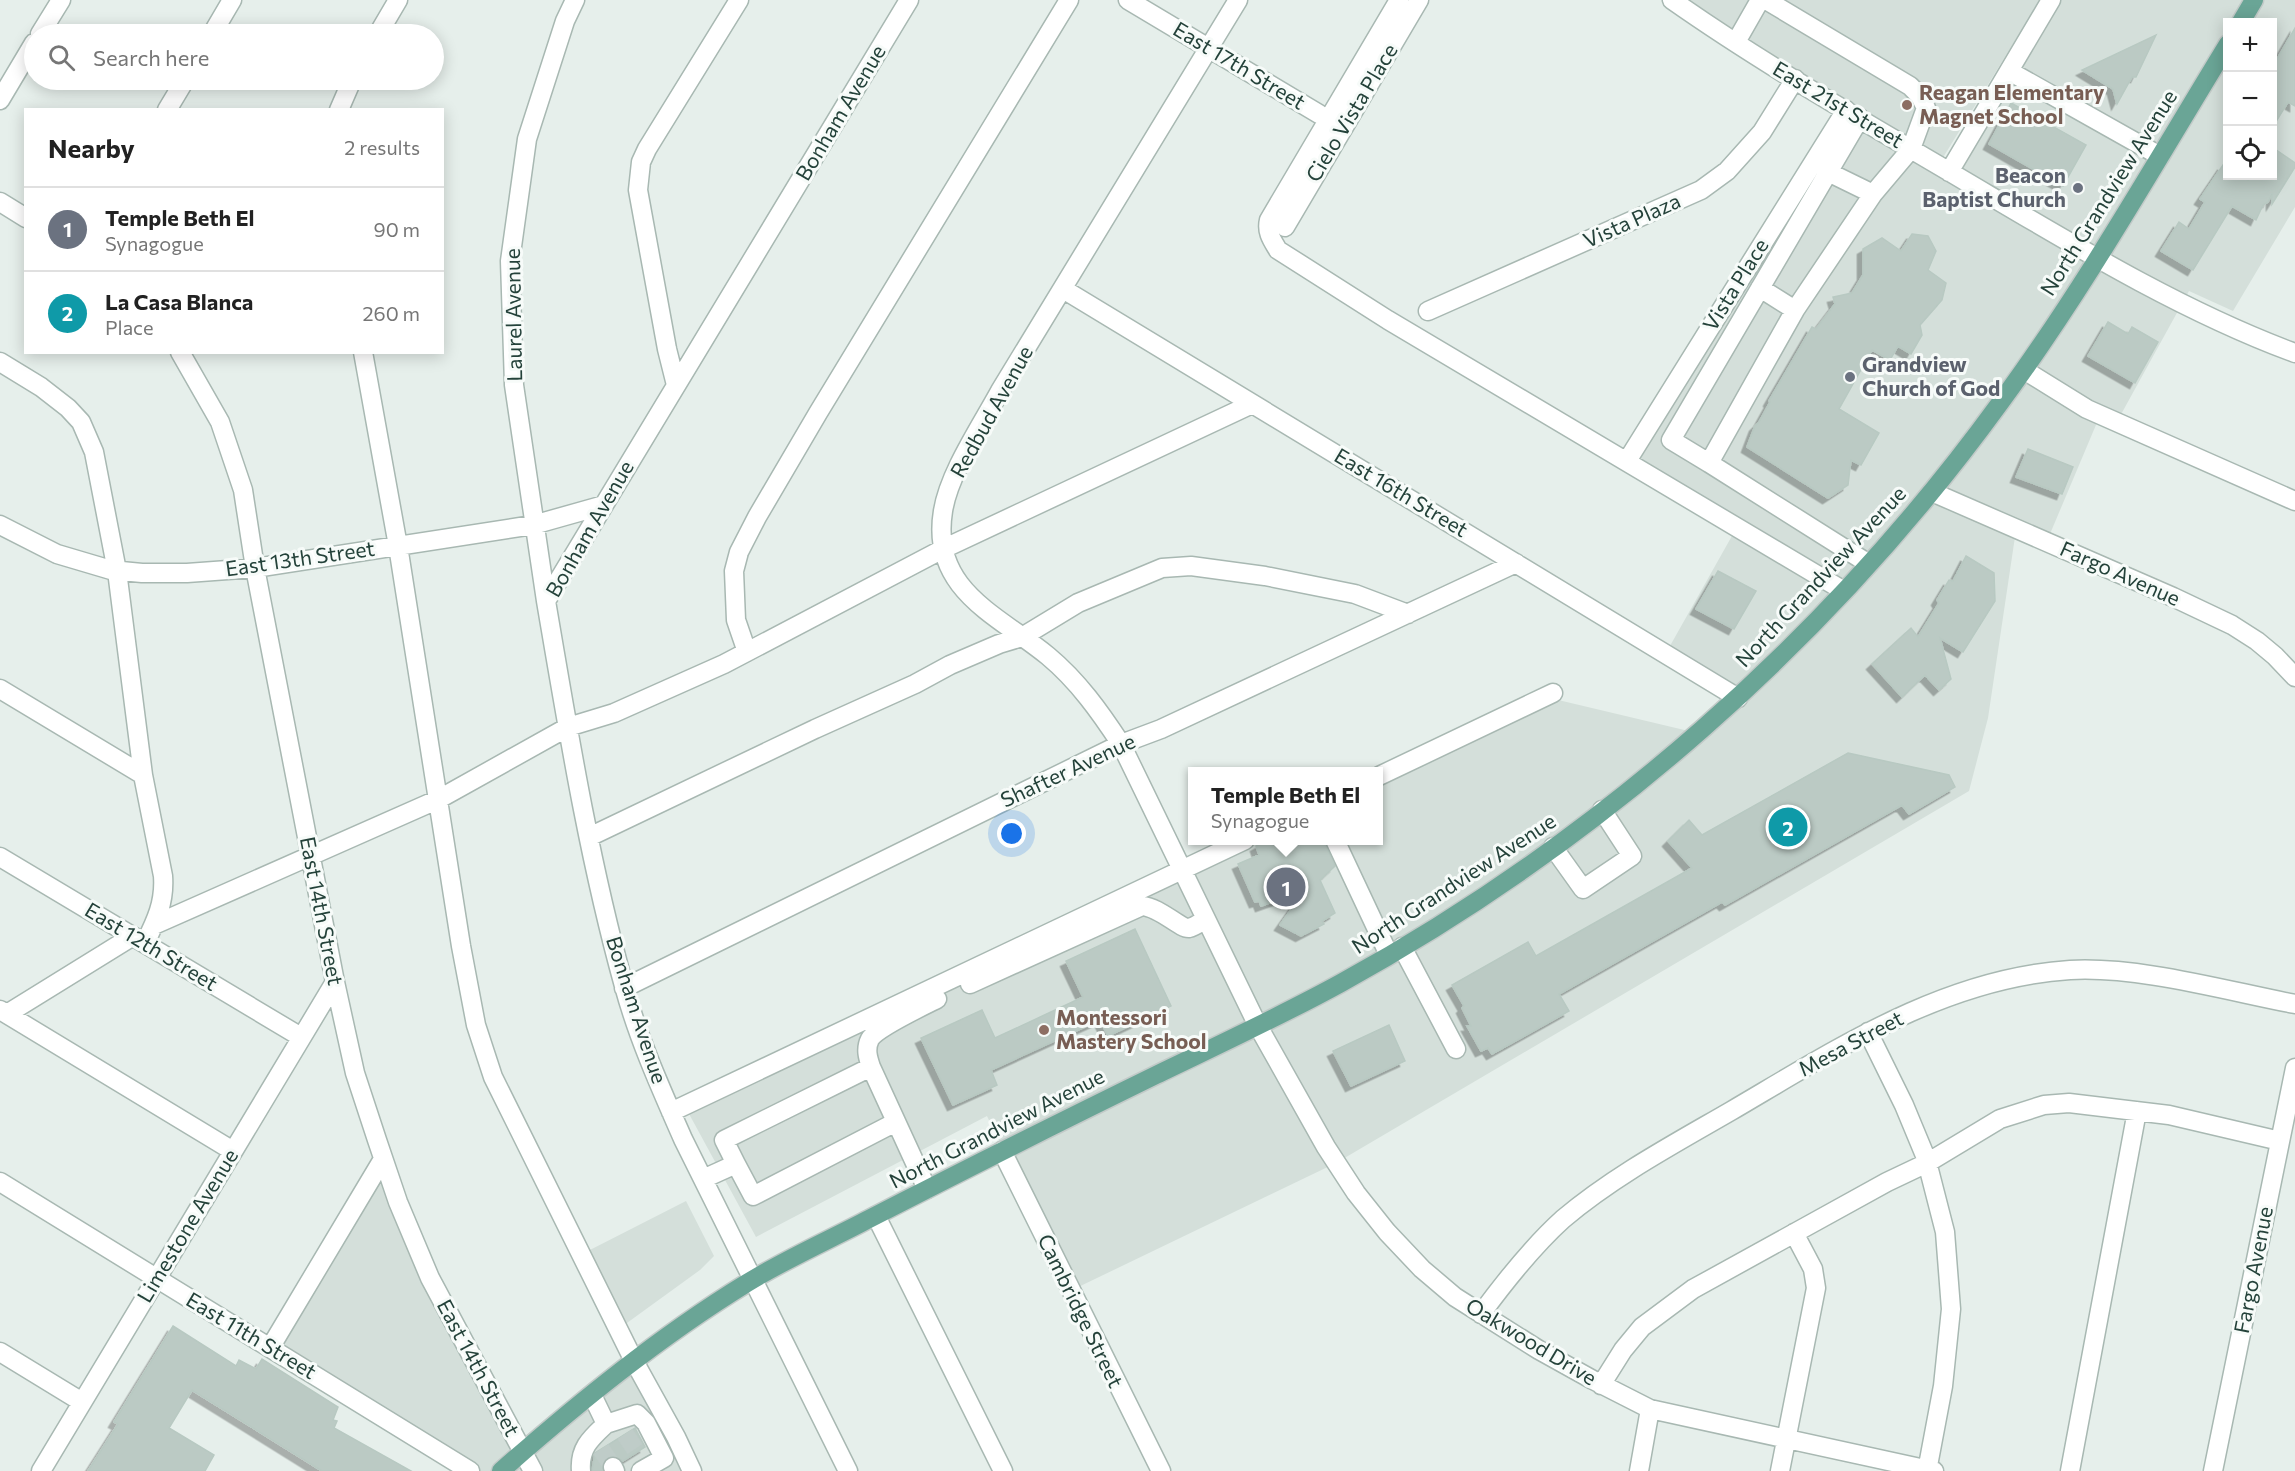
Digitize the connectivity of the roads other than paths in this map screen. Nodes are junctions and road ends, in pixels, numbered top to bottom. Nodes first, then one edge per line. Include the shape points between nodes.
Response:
1 (61, 0) edge
2 (232, 0) edge
3 (399, 0) edge
4 (575, 0) edge
5 (739, 0) edge
6 (909, 0) edge
7 (1069, 0) edge
8 (1128, 0) edge
9 (1238, 0) edge
10 (1399, 0) edge
11 (1419, 0) edge
12 (1672, 0) edge
13 (1760, 0) edge
14 (1766, 0) edge
15 (2051, 0) edge
16 (2254, 0) edge
17 (2243, 18) edge
18 (46, 24) edge
19 (218, 24) edge
20 (384, 24) edge
21 (1736, 42) junction
22 (1209, 48) junction
23 (2223, 52) edge
24 (24, 60) edge
25 (2009, 71) junction
26 (1795, 79) junction
27 (179, 90) edge
28 (348, 90) edge
29 (0, 100) edge
30 (168, 108) edge
31 (340, 108) edge
32 (1319, 114) dead end
33 (1853, 114) junction
34 (1911, 148) junction
35 (2160, 156) junction
36 (1828, 172) junction
37 (1950, 172) junction
38 (1873, 194) junction
39 (0, 202) edge
40 (24, 217) edge
41 (1285, 227) dead end
42 (2097, 259) junction
43 (1760, 288) junction
44 (1063, 289) junction
45 (1795, 310) junction
46 (1428, 311) dead end
47 (2295, 353) edge
48 (181, 354) edge
49 (363, 354) edge
50 (0, 363) edge
51 (2024, 370) junction
52 (676, 385) junction
53 (1252, 404) junction
54 (1627, 461) junction
55 (1709, 463) junction
56 (1932, 492) junction
57 (2295, 501) edge
58 (604, 505) junction
59 (0, 525) edge
60 (533, 525) junction
61 (399, 546) junction
62 (943, 549) junction
63 (1516, 563) junction
64 (1869, 564) junction
65 (255, 568) junction
66 (117, 571) junction
67 (1844, 591) junction
68 (546, 601) junction
69 (1408, 614) junction
70 (1022, 637) junction
71 (747, 652) junction
72 (2295, 677) edge
73 (0, 689) edge
74 (1553, 693) dead end
75 (1738, 698) junction
76 (568, 727) junction
77 (1121, 744) junction
78 (1383, 774) edge
79 (143, 775) junction
80 (439, 800) junction
81 (1602, 810) junction
82 (589, 837) junction
83 (1235, 845) edge
84 (1338, 845) edge
85 (1553, 847) junction
86 (310, 855) junction
87 (0, 857) edge
88 (1183, 870) junction
89 (1206, 919) junction
90 (154, 924) junction
91 (139, 940) junction
92 (1395, 951) junction
93 (335, 982) junction
94 (624, 988) junction
95 (2295, 1004) edge
96 (4, 1012) edge
97 (1258, 1026) junction
98 (1868, 1032) junction
99 (302, 1037) junction
100 (1456, 1049) dead end
101 (871, 1067) junction
102 (2295, 1068) edge
103 (671, 1112) junction
104 (2138, 1112) junction
105 (896, 1122) junction
106 (2280, 1141) junction
107 (233, 1151) junction
108 (1002, 1151) junction
109 (383, 1159) junction
110 (1927, 1163) junction
111 (736, 1164) junction
112 (703, 1179) junction
113 (0, 1182) edge
114 (927, 1189) junction
115 (876, 1216) junction
116 (1794, 1233) junction
117 (157, 1278) junction
118 (752, 1280) junction
119 (1481, 1314) junction
120 (270, 1348) junction
121 (0, 1352) edge
122 (634, 1361) junction
123 (1601, 1385) junction
124 (592, 1395) junction
125 (82, 1402) junction
126 (1650, 1409) junction
127 (609, 1432) junction
128 (1786, 1439) junction
129 (523, 1451) junction
130 (641, 1464) edge
131 (41, 1471) edge
132 (470, 1471) edge
133 (501, 1471) edge
134 (533, 1471) edge
135 (581, 1471) edge
136 (692, 1471) edge
137 (849, 1471) edge
138 (1004, 1471) edge
139 (1161, 1471) edge
140 (1639, 1471) edge
141 (1780, 1471) edge
142 (1930, 1471) edge
143 (2070, 1471) edge
144 (2213, 1471) edge

1 - 18 street
2 - 19 street
3 - 20 street
4 - 60 street, Laurel Avenue via 527,139 510,261 514,385
5 - 52 street via 647,150 639,171 638,190
6 - 52 street, Bonham Avenue
7 - 71 street via 818,413 739,552 734,571 736,620
8 - 22 street, East 17th Street
9 - 22 street, Redbud Avenue
10 - 54 street via 1269,220 1270,237 1278,250 1388,320
11 - 41 street, Cielo Vista Place
12 - 21 street, East 21st Street
13 - 21 street
14 - 34 street via 1910,86 1920,96 1926,108
15 - 25 street
16 - 17 main road
21 - 26 street, East 21st Street
22 - 32 street, East 17th Street
22 - 44 street, Redbud Avenue
23 - 35 main road, North Grandview Avenue
24 - 29 street
25 - 35 street
25 - 37 street
26 - 33 street, East 21st Street
26 - 46 street, Vista Plaza via 1762,132 1727,171 1701,190
27 - 30 street
28 - 31 street
33 - 34 street, East 21st Street
33 - 36 street
33 - 54 street, Vista Place
34 - 37 street, East 21st Street
34 - 38 street
35 - 42 main road, North Grandview Avenue
36 - 38 street
36 - 43 street
37 - 42 street, East 21st Street
38 - 45 street
39 - 40 street
42 - 47 street, East 21st Street
42 - 51 main road, North Grandview Avenue
43 - 45 street
43 - 55 street via 1671,440
44 - 53 street, East 16th Street
44 - 62 street, Redbud Avenue via 963,457 946,497
45 - 55 street
48 - 65 street, East 14th Street via 220,422 228,445 243,490
49 - 61 street
50 - 66 street via 55,397 87,432
51 - 56 main road, North Grandview Avenue
51 - 57 street via 2087,409
52 - 58 street, Bonham Avenue
53 - 62 street
53 - 63 street, East 16th Street
54 - 67 street
55 - 64 street
56 - 64 main road, North Grandview Avenue
56 - 72 street, Fargo Avenue via 2232,626 2258,641
58 - 60 street, East 13th Street
58 - 68 street, Bonham Avenue
59 - 66 street, East 13th Street via 74,560
60 - 61 street, East 13th Street
60 - 68 street, Laurel Avenue
61 - 65 street, East 13th Street
61 - 80 street
62 - 70 street, Redbud Avenue via 950,571 961,587
62 - 71 street
63 - 69 street, Shafter Avenue
63 - 75 street, East 16th Street
64 - 67 main road, North Grandview Avenue
65 - 66 street, East 13th Street via 187,573
65 - 86 street, East 14th Street
66 - 79 street
67 - 75 main road, North Grandview Avenue
68 - 76 street, Bonham Avenue
69 - 70 street via 1355,594 1191,566 1162,568 1119,585 1078,603
69 - 77 street, Shafter Avenue
70 - 77 street, Redbud Avenue via 1076,682
70 - 82 street via 950,665
71 - 76 street via 614,713
73 - 79 street
74 - 78 street
75 - 81 main road, North Grandview Avenue
76 - 80 street
76 - 82 street, Bonham Avenue
77 - 88 street, Redbud Avenue
77 - 94 street, Shafter Avenue
79 - 90 street via 164,891
80 - 86 street
80 - 122 street via 476,1024 493,1077
81 - 85 main road, North Grandview Avenue
81 - 85 street via 1632,856 1583,889
82 - 94 street, Bonham Avenue
83 - 88 street
84 - 92 street
85 - 92 main road, North Grandview Avenue
86 - 90 street
86 - 93 street, East 14th Street
87 - 91 street, East 12th Street
88 - 89 street, Redbud Avenue
88 - 103 street
89 - 97 street, Redbud Avenue
89 - 101 street via 1190,928 1182,927 1161,911 1142,906 927,1004 877,1031 867,1048
90 - 91 street
91 - 96 street
91 - 99 street, East 12th Street
92 - 97 main road, North Grandview Avenue
92 - 100 street
93 - 99 street, Limestone Avenue
93 - 109 street, East 14th Street via 356,1073
94 - 103 street, Bonham Avenue
95 - 98 street, Mesa Street via 2164,978 2072,970 1993,982 1937,1000
96 - 107 street
97 - 108 main road, North Grandview Avenue
97 - 119 street, Oakwood Drive via 1356,1193 1422,1269
98 - 110 street
98 - 119 street, Mesa Street via 1601,1190 1538,1244
99 - 107 street, Limestone Avenue
101 - 105 street
101 - 111 street via 724,1140
102 - 106 street, Fargo Avenue
103 - 112 street, Bonham Avenue
104 - 106 street via 2169,1115
104 - 110 street via 2069,1103 2044,1105 2000,1119
104 - 143 street
105 - 111 street via 753,1196
105 - 114 street
106 - 144 street, Fargo Avenue
107 - 117 street, Limestone Avenue
108 - 114 main road, North Grandview Avenue
108 - 139 street, Cambridge Street
109 - 120 street
109 - 129 street, East 14th Street via 430,1278
110 - 116 street
110 - 142 street via 1945,1232 1951,1309
111 - 112 street
112 - 118 street, Bonham Avenue
113 - 117 street, East 11th Street
114 - 115 main road, North Grandview Avenue
115 - 118 main road, North Grandview Avenue
115 - 138 street
116 - 123 street via 1693,1289 1664,1310 1623,1350
116 - 128 street via 1813,1269 1816,1288
117 - 120 street, East 11th Street
117 - 125 street, Limestone Avenue
118 - 122 main road, North Grandview Avenue
118 - 137 street, Bonham Avenue
119 - 123 street, Oakwood Drive
120 - 132 street, East 11th Street
121 - 125 street
122 - 124 main road, North Grandview Avenue
122 - 136 street
123 - 126 street, Oakwood Drive
124 - 127 street
124 - 129 main road, North Grandview Avenue
125 - 131 street, Limestone Avenue
126 - 128 street, Oakwood Drive
126 - 140 street
127 - 130 street via 637,1414 664,1458
127 - 135 street via 585,1444
128 - 141 street
128 - 142 street, Oakwood Drive
129 - 133 main road, North Grandview Avenue
129 - 134 street

